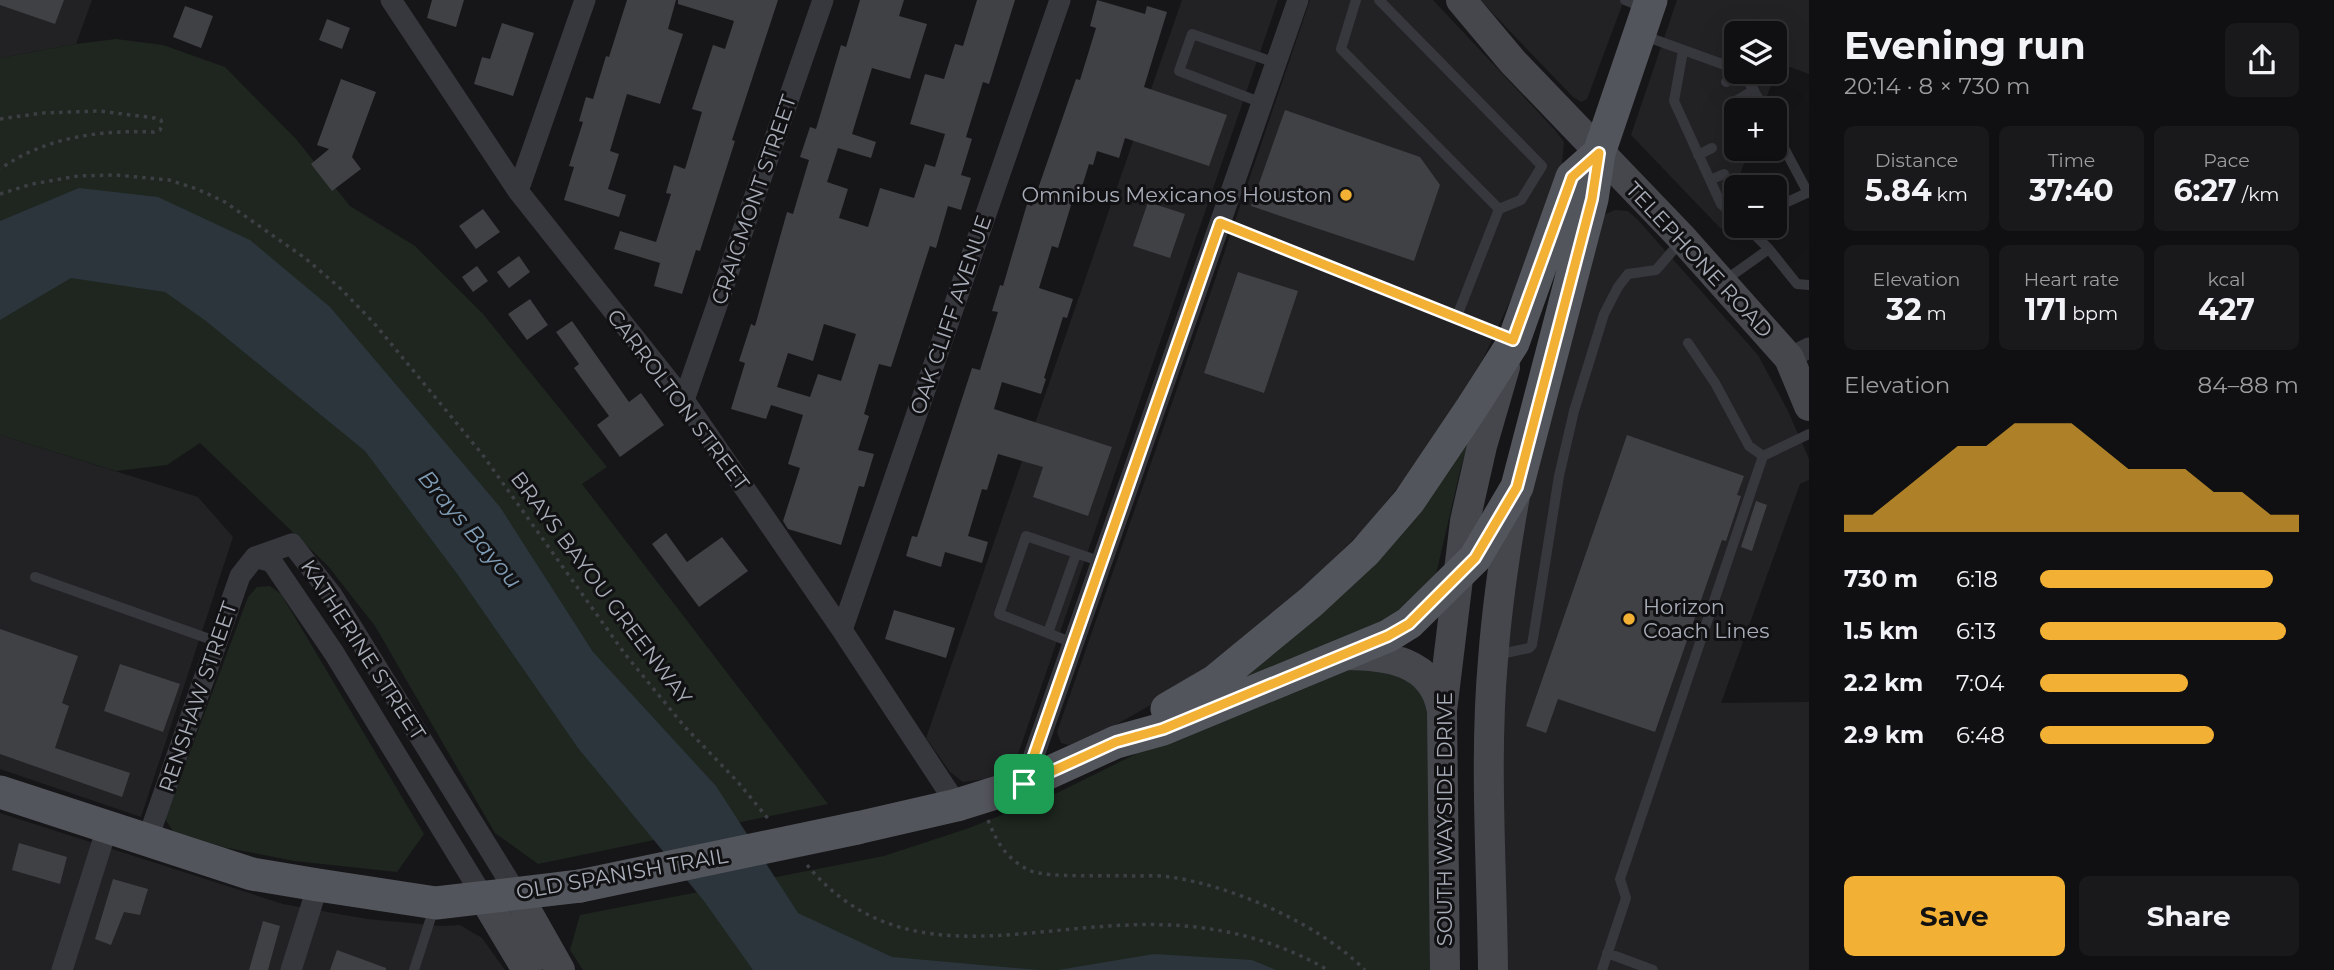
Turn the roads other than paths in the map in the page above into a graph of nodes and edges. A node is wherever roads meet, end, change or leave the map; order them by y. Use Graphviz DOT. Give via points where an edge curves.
graph roads {
  1 [pos="391,0"];
  2 [pos="585,0"];
  3 [pos="823,0"];
  4 [pos="1059,0"];
  5 [pos="1298,0"];
  6 [pos="1356,0"];
  7 [pos="1378,0"];
  8 [pos="1470,6"];
  9 [pos="1641,11"];
  10 [pos="1683,51"];
  11 [pos="1276,63"];
  12 [pos="1724,65"];
  13 [pos="1751,84"];
  14 [pos="1754,90"];
  15 [pos="1741,98"];
  16 [pos="1758,98"];
  17 [pos="1688,101"];
  18 [pos="1262,103"];
  19 [pos="1676,107"];
  20 [pos="1698,120"];
  21 [pos="1685,126"];
  22 [pos="1712,148"];
  23 [pos="1599,153"];
  24 [pos="1698,155"];
  25 [pos="1786,161"];
  26 [pos="1724,174"];
  27 [pos="1710,180"];
  28 [pos="518,191"];
  29 [pos="1808,192"];
  30 [pos="1787,202"];
  31 [pos="1724,207"];
  32 [pos="1499,209"];
  33 [pos="1220,223"];
  34 [pos="1758,238"];
  35 [pos="1683,239"];
  36 [pos="1769,249"];
  37 [pos="1722,282"];
  38 [pos="1809,285"];
  39 [pos="1457,316"];
  40 [pos="1513,341"];
  41 [pos="1688,343"];
  42 [pos="1799,353"];
  43 [pos="684,400"];
  44 [pos="1809,406"];
  45 [pos="1809,434"];
  46 [pos="1763,456"];
  47 [pos="1517,487"];
  48 [pos="1076,554"];
  49 [pos="255,557"];
  50 [pos="1102,562"];
  51 [pos="1458,574"];
  52 [pos="35,577"];
  53 [pos="842,630"];
  54 [pos="1048,634"];
  55 [pos="218,642"];
  56 [pos="1073,643"];
  57 [pos="1343,655"];
  58 [pos="1493,656"];
  59 [pos="1442,711"];
  60 [pos="1116,742"];
  61 [pos="1024,784"];
  62 [pos="0,792"];
  63 [pos="968,802"];
  64 [pos="107,828"];
  65 [pos="148,841"];
  66 [pos="318,886"];
  67 [pos="501,896"];
  68 [pos="436,903"];
  69 [pos="1608,953"];
  70 [pos="62,970"];
  71 [pos="291,970"];
  72 [pos="414,970"];
  73 [pos="527,970"];
  74 [pos="560,970"];
  75 [pos="1445,970"];
  76 [pos="1493,970"];
  77 [pos="1602,970"];
  78 [pos="1653,970"];
  1 -- 28 [label="street, CARROLTON STREET"];
  2 -- 28 [label="street"];
  3 -- 43 [label="street, CRAIGMONT STREET"];
  4 -- 53 [label="street, OAK CLIFF AVENUE"];
  5 -- 11 [label="street"];
  6 -- 32 [label="lane" via="1341,49"];
  7 -- 32 [label="lane" via="1542,166 1521,200"];
  8 -- 23 [label="main road, TELEPHONE ROAD" via="1513,62"];
  9 -- 10 [label="lane"];
  9 -- 23 [label="main road, SOUTH WAYSIDE DRIVE"];
  10 -- 12 [label="lane"];
  10 -- 19 [label="lane"];
  11 -- 18 [label="street"];
  11 -- 18 [label="lane" via="1192,34 1179,71"];
  13 -- 14 [label="lane"];
  14 -- 15 [label="lane"];
  14 -- 16 [label="lane"];
  17 -- 19 [label="lane"];
  18 -- 33 [label="street"];
  19 -- 21 [label="lane"];
  20 -- 21 [label="lane"];
  21 -- 24 [label="lane"];
  22 -- 24 [label="lane"];
  23 -- 35 [label="main road, TELEPHONE ROAD"];
  23 -- 40 [label="main road, SOUTH WAYSIDE DRIVE" via="1572,177"];
  23 -- 47 [label="main road, SOUTH WAYSIDE DRIVE" via="1592,199"];
  24 -- 27 [label="lane"];
  25 -- 29 [label="lane"];
  26 -- 27 [label="lane"];
  27 -- 31 [label="lane"];
  28 -- 43 [label="street, CARROLTON STREET"];
  29 -- 30 [label="lane"];
  32 -- 39 [label="lane"];
  33 -- 39 [label="lane"];
  33 -- 50 [label="street"];
  34 -- 36 [label="lane"];
  35 -- 37 [label="main road, TELEPHONE ROAD"];
  35 -- 58 [label="lane" via="1656,270 1629,274 1604,314 1559,476 1532,645"];
  36 -- 37 [label="lane"];
  36 -- 38 [label="lane" via="1797,284"];
  37 -- 42 [label="main road, TELEPHONE ROAD"];
  39 -- 40 [label="lane"];
  40 -- 51 [label="main road, SOUTH WAYSIDE DRIVE" via="1482,446"];
  40 -- 60 [label="main road, OLD SPANISH TRAIL" via="1409,501 1365,552 1215,681"];
  41 -- 46 [label="lane" via="1749,446"];
  42 -- 44 [label="main road, TELEPHONE ROAD"];
  43 -- 53 [label="street, CARROLTON STREET"];
  45 -- 46 [label="lane"];
  46 -- 69 [label="lane" via="1620,879 1626,898"];
  47 -- 51 [label="main road, OLD SPANISH TRAIL" via="1475,558"];
  47 -- 58 [label="main road, SOUTH WAYSIDE DRIVE" via="1500,580"];
  48 -- 50 [label="lane"];
  48 -- 54 [label="lane"];
  48 -- 54 [label="lane" via="1026,536 1003,601 999,614"];
  49 -- 55 [label="street, RENSHAW STREET" via="240,576"];
  49 -- 67 [label="street, KATHERINE STREET" via="272,562"];
  49 -- 67 [label="street, KATHERINE STREET" via="292,544 332,595"];
  50 -- 56 [label="street"];
  51 -- 57 [label="main road, OLD SPANISH TRAIL" via="1409,624"];
  51 -- 59 [label="main road, SOUTH WAYSIDE DRIVE"];
  52 -- 55 [label="lane"];
  53 -- 63 [label="street, CARROLTON STREET"];
  54 -- 56 [label="lane"];
  55 -- 65 [label="street, RENSHAW STREET"];
  56 -- 61 [label="street"];
  57 -- 59 [label="main road" via="1401,661 1425,675 1440,698"];
  57 -- 60 [label="main road, OLD SPANISH TRAIL" via="1163,729"];
  58 -- 76 [label="main road, SOUTH WAYSIDE DRIVE" via="1489,734"];
  59 -- 75 [label="main road, SOUTH WAYSIDE DRIVE"];
  60 -- 61 [label="main road, OLD SPANISH TRAIL"];
  61 -- 63 [label="main road, OLD SPANISH TRAIL"];
  62 -- 64 [label="main road, OLD SPANISH TRAIL"];
  63 -- 67 [label="main road, OLD SPANISH TRAIL, bridge" via="580,886"];
  64 -- 65 [label="main road, OLD SPANISH TRAIL"];
  64 -- 70 [label="street"];
  65 -- 66 [label="main road, OLD SPANISH TRAIL" via="252,874"];
  66 -- 68 [label="main road, OLD SPANISH TRAIL"];
  66 -- 71 [label="street"];
  67 -- 68 [label="main road, OLD SPANISH TRAIL"];
  67 -- 73 [label="main road"];
  67 -- 74 [label="main road"];
  68 -- 72 [label="lane"];
  69 -- 77 [label="lane"];
  69 -- 78 [label="lane"];
}
